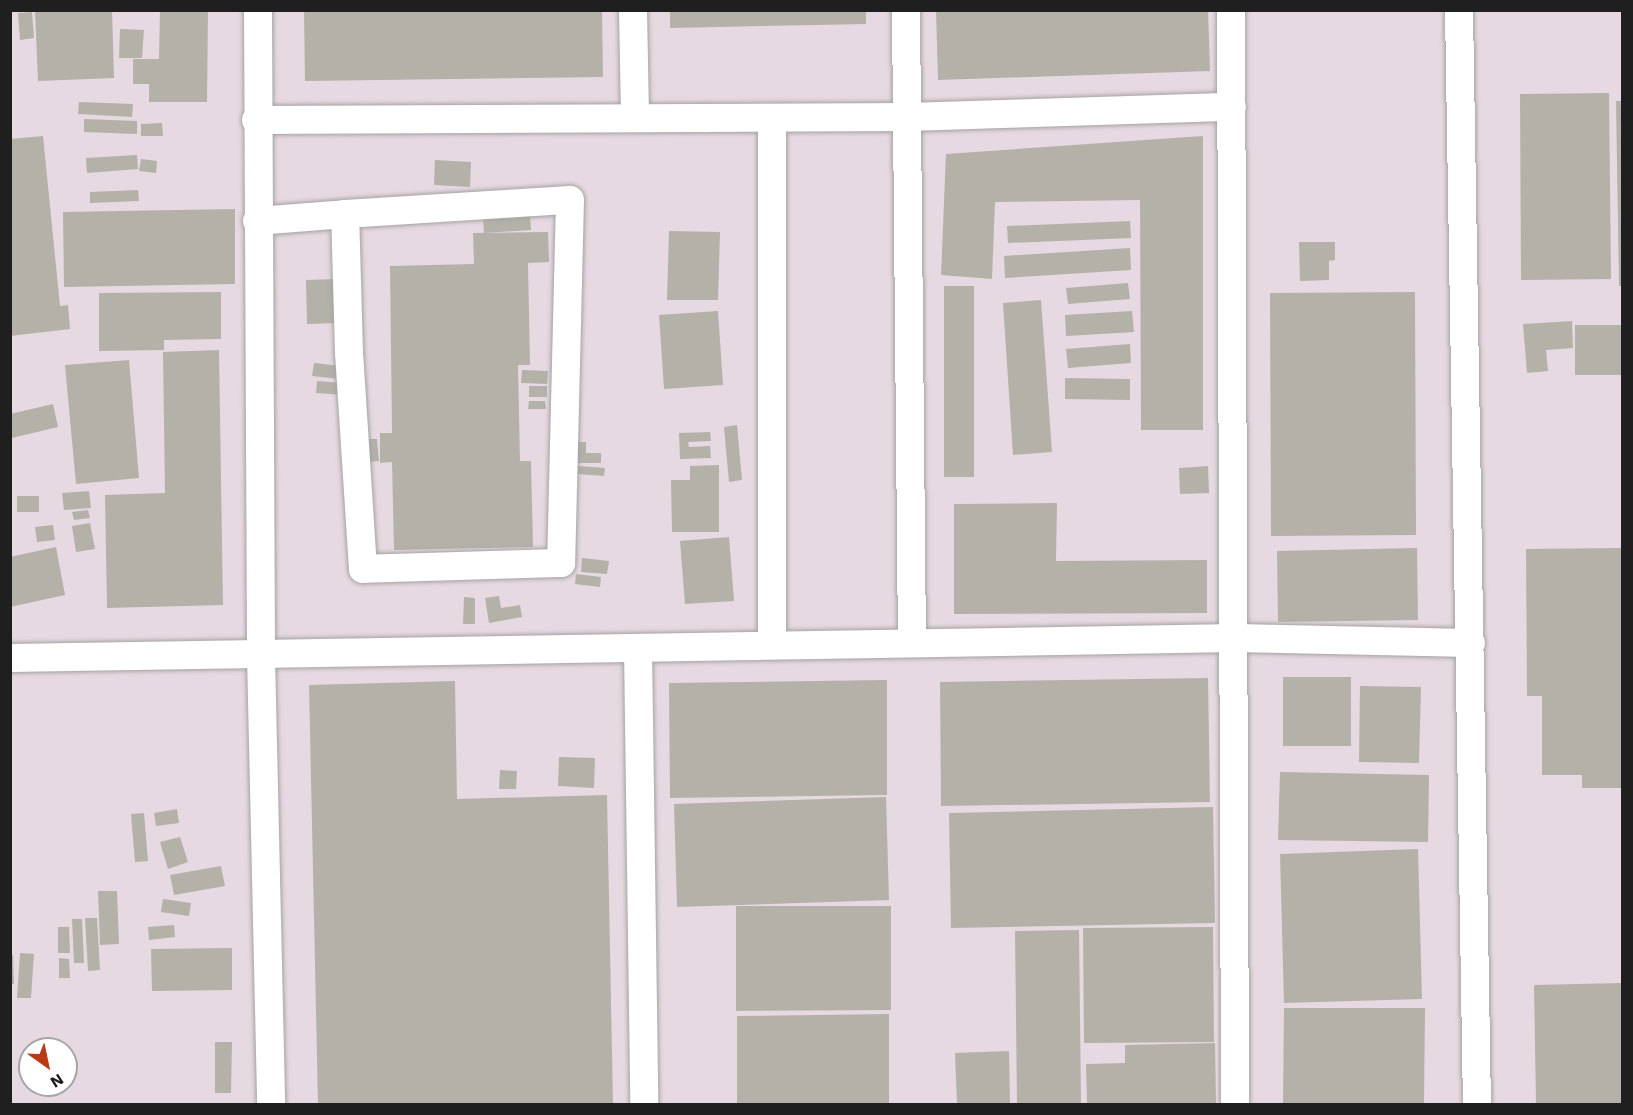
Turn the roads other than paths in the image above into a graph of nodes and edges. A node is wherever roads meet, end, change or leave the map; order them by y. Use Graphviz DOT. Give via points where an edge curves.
graph roads {
  1 [pos="258,10"];
  2 [pos="633,10"];
  3 [pos="906,10"];
  4 [pos="1231,10"];
  5 [pos="1459,10"];
  6 [pos="1232,107"];
  7 [pos="908,117"];
  8 [pos="635,118"];
  9 [pos="772,118"];
  10 [pos="256,120"];
  11 [pos="345,214"];
  12 [pos="257,221"];
  13 [pos="1236,638"];
  14 [pos="912,643"];
  15 [pos="1470,643"];
  16 [pos="772,644"];
  17 [pos="638,650"];
  18 [pos="261,656"];
  19 [pos="10,658"];
  20 [pos="271,1104"];
  21 [pos="644,1104"];
  22 [pos="1235,1104"];
  23 [pos="1477,1104"];
  1 -- 10 [label="street"];
  2 -- 8 [label="street"];
  3 -- 7 [label="street"];
  4 -- 6 [label="street"];
  5 -- 15 [label="street"];
  6 -- 7 [label="street"];
  6 -- 13 [label="street"];
  7 -- 9 [label="street"];
  7 -- 14 [label="street"];
  8 -- 9 [label="street"];
  8 -- 10 [label="street"];
  9 -- 16 [label="street"];
  10 -- 12 [label="street"];
  11 -- 11 [label="street" via="570,200 561,563 363,568 349,353"];
  11 -- 12 [label="street"];
  12 -- 18 [label="street"];
  13 -- 14 [label="street"];
  13 -- 15 [label="street"];
  13 -- 22 [label="street"];
  14 -- 16 [label="street"];
  15 -- 23 [label="street"];
  16 -- 17 [label="street"];
  17 -- 18 [label="street"];
  17 -- 21 [label="street"];
  18 -- 19 [label="street"];
  18 -- 20 [label="street"];
}
